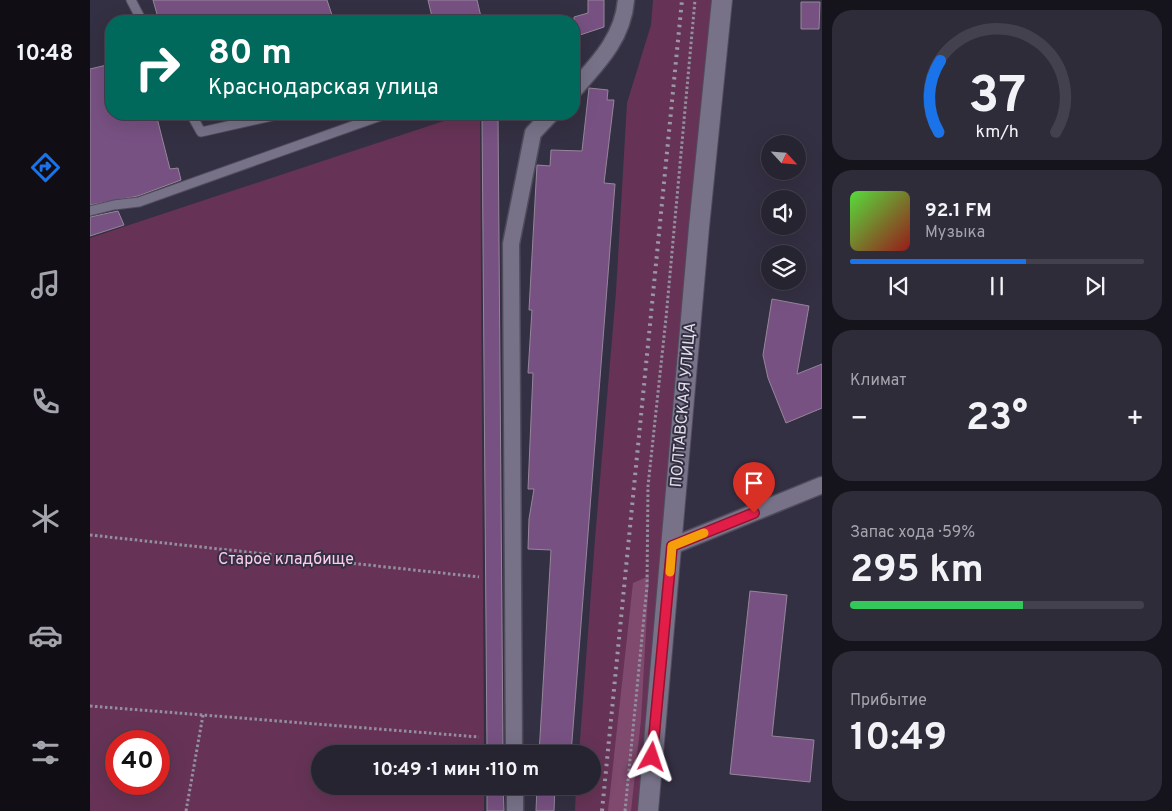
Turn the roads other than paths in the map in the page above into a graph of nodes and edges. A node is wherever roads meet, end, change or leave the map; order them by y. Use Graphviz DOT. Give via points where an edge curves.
graph roads {
  1 [pos="131,0"];
  2 [pos="626,0"];
  3 [pos="722,0"];
  4 [pos="139,15"];
  5 [pos="580,83"];
  6 [pos="194,120"];
  7 [pos="254,120"];
  8 [pos="369,120"];
  9 [pos="545,120"];
  10 [pos="90,211"];
  11 [pos="822,485"];
  12 [pos="672,546"];
  13 [pos="514,745"];
  14 [pos="514,795"];
  15 [pos="515,811"];
  16 [pos="648,811"];
  1 -- 4 [label="lane"];
  2 -- 5 [label="street" via="625,16 605,56"];
  3 -- 12 [label="street, ПОЛТАВСКАЯ УЛИЦА"];
  6 -- 7 [label="lane" via="201,132"];
  8 -- 10 [label="lane" via="139,202"];
  9 -- 13 [label="street" via="533,133 511,244"];
  11 -- 12 [label="street"];
  12 -- 16 [label="street, ПОЛТАВСКАЯ УЛИЦА"];
  14 -- 15 [label="street"];
}
